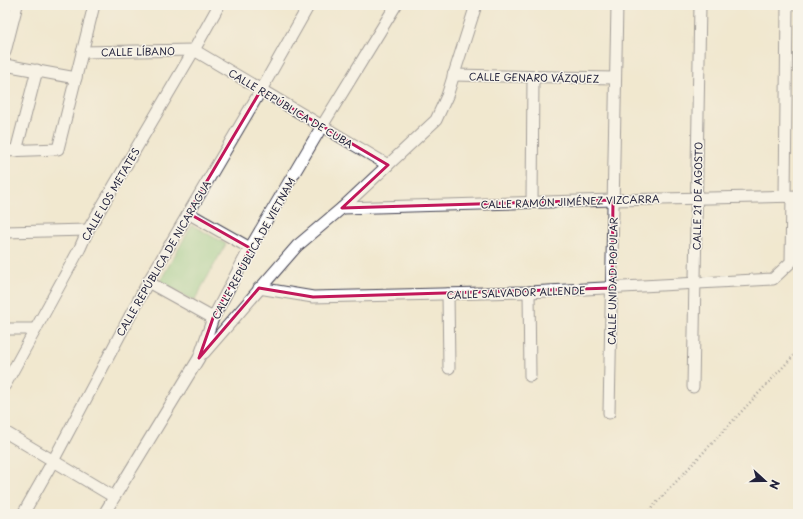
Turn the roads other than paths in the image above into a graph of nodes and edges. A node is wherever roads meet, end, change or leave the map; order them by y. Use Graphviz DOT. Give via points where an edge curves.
graph roads {
  1 [pos="17,5"];
  2 [pos="94,5"];
  3 [pos="220,5"];
  4 [pos="309,5"];
  5 [pos="396,5"];
  6 [pos="476,5"];
  7 [pos="617,5"];
  8 [pos="700,5"];
  9 [pos="787,10"];
  10 [pos="798,19"];
  11 [pos="194,50"];
  12 [pos="5,52"];
  13 [pos="82,52"];
  14 [pos="5,65"];
  15 [pos="37,70"];
  16 [pos="453,75"];
  17 [pos="533,77"];
  18 [pos="76,78"];
  19 [pos="615,78"];
  20 [pos="261,90"];
  21 [pos="322,126"];
  22 [pos="10,151"];
  23 [pos="388,166"];
  24 [pos="792,196"];
  25 [pos="697,198"];
  26 [pos="613,200"];
  27 [pos="532,202"];
  28 [pos="342,208"];
  29 [pos="188,213"];
  30 [pos="88,230"];
  31 [pos="5,232"];
  32 [pos="250,248"];
  33 [pos="794,262"];
  34 [pos="148,282"];
  35 [pos="696,284"];
  36 [pos="259,288"];
  37 [pos="612,288"];
  38 [pos="529,292"];
  39 [pos="448,294"];
  40 [pos="213,318"];
  41 [pos="36,329"];
  42 [pos="5,330"];
  43 [pos="199,358"];
  44 [pos="449,368"];
  45 [pos="530,376"];
  46 [pos="5,385"];
  47 [pos="693,387"];
  48 [pos="610,413"];
  49 [pos="5,432"];
  50 [pos="53,461"];
  51 [pos="114,497"];
  52 [pos="23,514"];
  53 [pos="104,514"];
  1 -- 12 [label="street"];
  2 -- 13 [label="street"];
  3 -- 11 [label="street, CALLE LOS METATES"];
  4 -- 20 [label="street, CALLE REPÚBLICA DE NICARAGUA"];
  5 -- 21 [label="street, CALLE REPÚBLICA DE VIETNAM"];
  6 -- 16 [label="street, CALLE GENARO VÁZQUEZ"];
  7 -- 19 [label="street, CALLE UNIDAD POPULAR"];
  8 -- 25 [label="street, CALLE 21 DE AGOSTO"];
  9 -- 10 [label="street"];
  9 -- 24 [label="street"];
  11 -- 13 [label="street, CALLE LÍBANO"];
  11 -- 20 [label="street, CALLE REPÚBLICA DE CUBA"];
  11 -- 30 [label="street, CALLE LOS METATES"];
  13 -- 18 [label="street"];
  14 -- 15 [label="street"];
  15 -- 18 [label="street"];
  15 -- 22 [label="street"];
  16 -- 17 [label="street, CALLE GENARO VÁZQUEZ"];
  16 -- 23 [label="street, CALLE GENARO VÁZQUEZ" via="436,120"];
  17 -- 19 [label="street, CALLE GENARO VÁZQUEZ"];
  17 -- 27 [label="street"];
  18 -- 22 [label="street" via="58,149"];
  19 -- 26 [label="street, CALLE UNIDAD POPULAR"];
  20 -- 21 [label="street, CALLE REPÚBLICA DE CUBA"];
  20 -- 29 [label="street, CALLE REPÚBLICA DE NICARAGUA"];
  21 -- 23 [label="street, CALLE REPÚBLICA DE CUBA"];
  21 -- 32 [label="street, CALLE REPÚBLICA DE VIETNAM"];
  23 -- 28 [label="street"];
  24 -- 25 [label="street, CALLE RAMÓN JIMÉNEZ VIZCARRA"];
  24 -- 33 [label="street"];
  25 -- 26 [label="street, CALLE RAMÓN JIMÉNEZ VIZCARRA"];
  25 -- 35 [label="street, CALLE 21 DE AGOSTO"];
  26 -- 27 [label="street, CALLE RAMÓN JIMÉNEZ VIZCARRA"];
  26 -- 37 [label="street, CALLE UNIDAD POPULAR"];
  27 -- 28 [label="street, CALLE RAMÓN JIMÉNEZ VIZCARRA"];
  28 -- 36 [label="street" via="297,246"];
  29 -- 32 [label="street"];
  29 -- 34 [label="street, CALLE REPÚBLICA DE NICARAGUA"];
  30 -- 31 [label="street"];
  30 -- 41 [label="street, CALLE LOS METATES"];
  32 -- 40 [label="street, CALLE REPÚBLICA DE VIETNAM"];
  33 -- 35 [label="street, CALLE SALVADOR ALLENDE" via="773,279"];
  34 -- 40 [label="street"];
  34 -- 50 [label="street, CALLE REPÚBLICA DE NICARAGUA"];
  35 -- 37 [label="street, CALLE SALVADOR ALLENDE"];
  35 -- 47 [label="street, CALLE 21 DE AGOSTO"];
  36 -- 39 [label="street, CALLE SALVADOR ALLENDE" via="313,297"];
  36 -- 43 [label="street"];
  37 -- 38 [label="street, CALLE SALVADOR ALLENDE"];
  37 -- 48 [label="street, CALLE UNIDAD POPULAR"];
  38 -- 39 [label="street, CALLE SALVADOR ALLENDE"];
  38 -- 45 [label="street"];
  39 -- 44 [label="street"];
  40 -- 43 [label="street, CALLE REPÚBLICA DE VIETNAM"];
  41 -- 42 [label="street"];
  41 -- 46 [label="street, CALLE LOS METATES"];
  43 -- 51 [label="street, CALLE REPÚBLICA DE VIETNAM"];
  49 -- 50 [label="street"];
  50 -- 51 [label="street"];
  50 -- 52 [label="street, CALLE REPÚBLICA DE NICARAGUA"];
  51 -- 53 [label="street, CALLE REPÚBLICA DE VIETNAM"];
}
